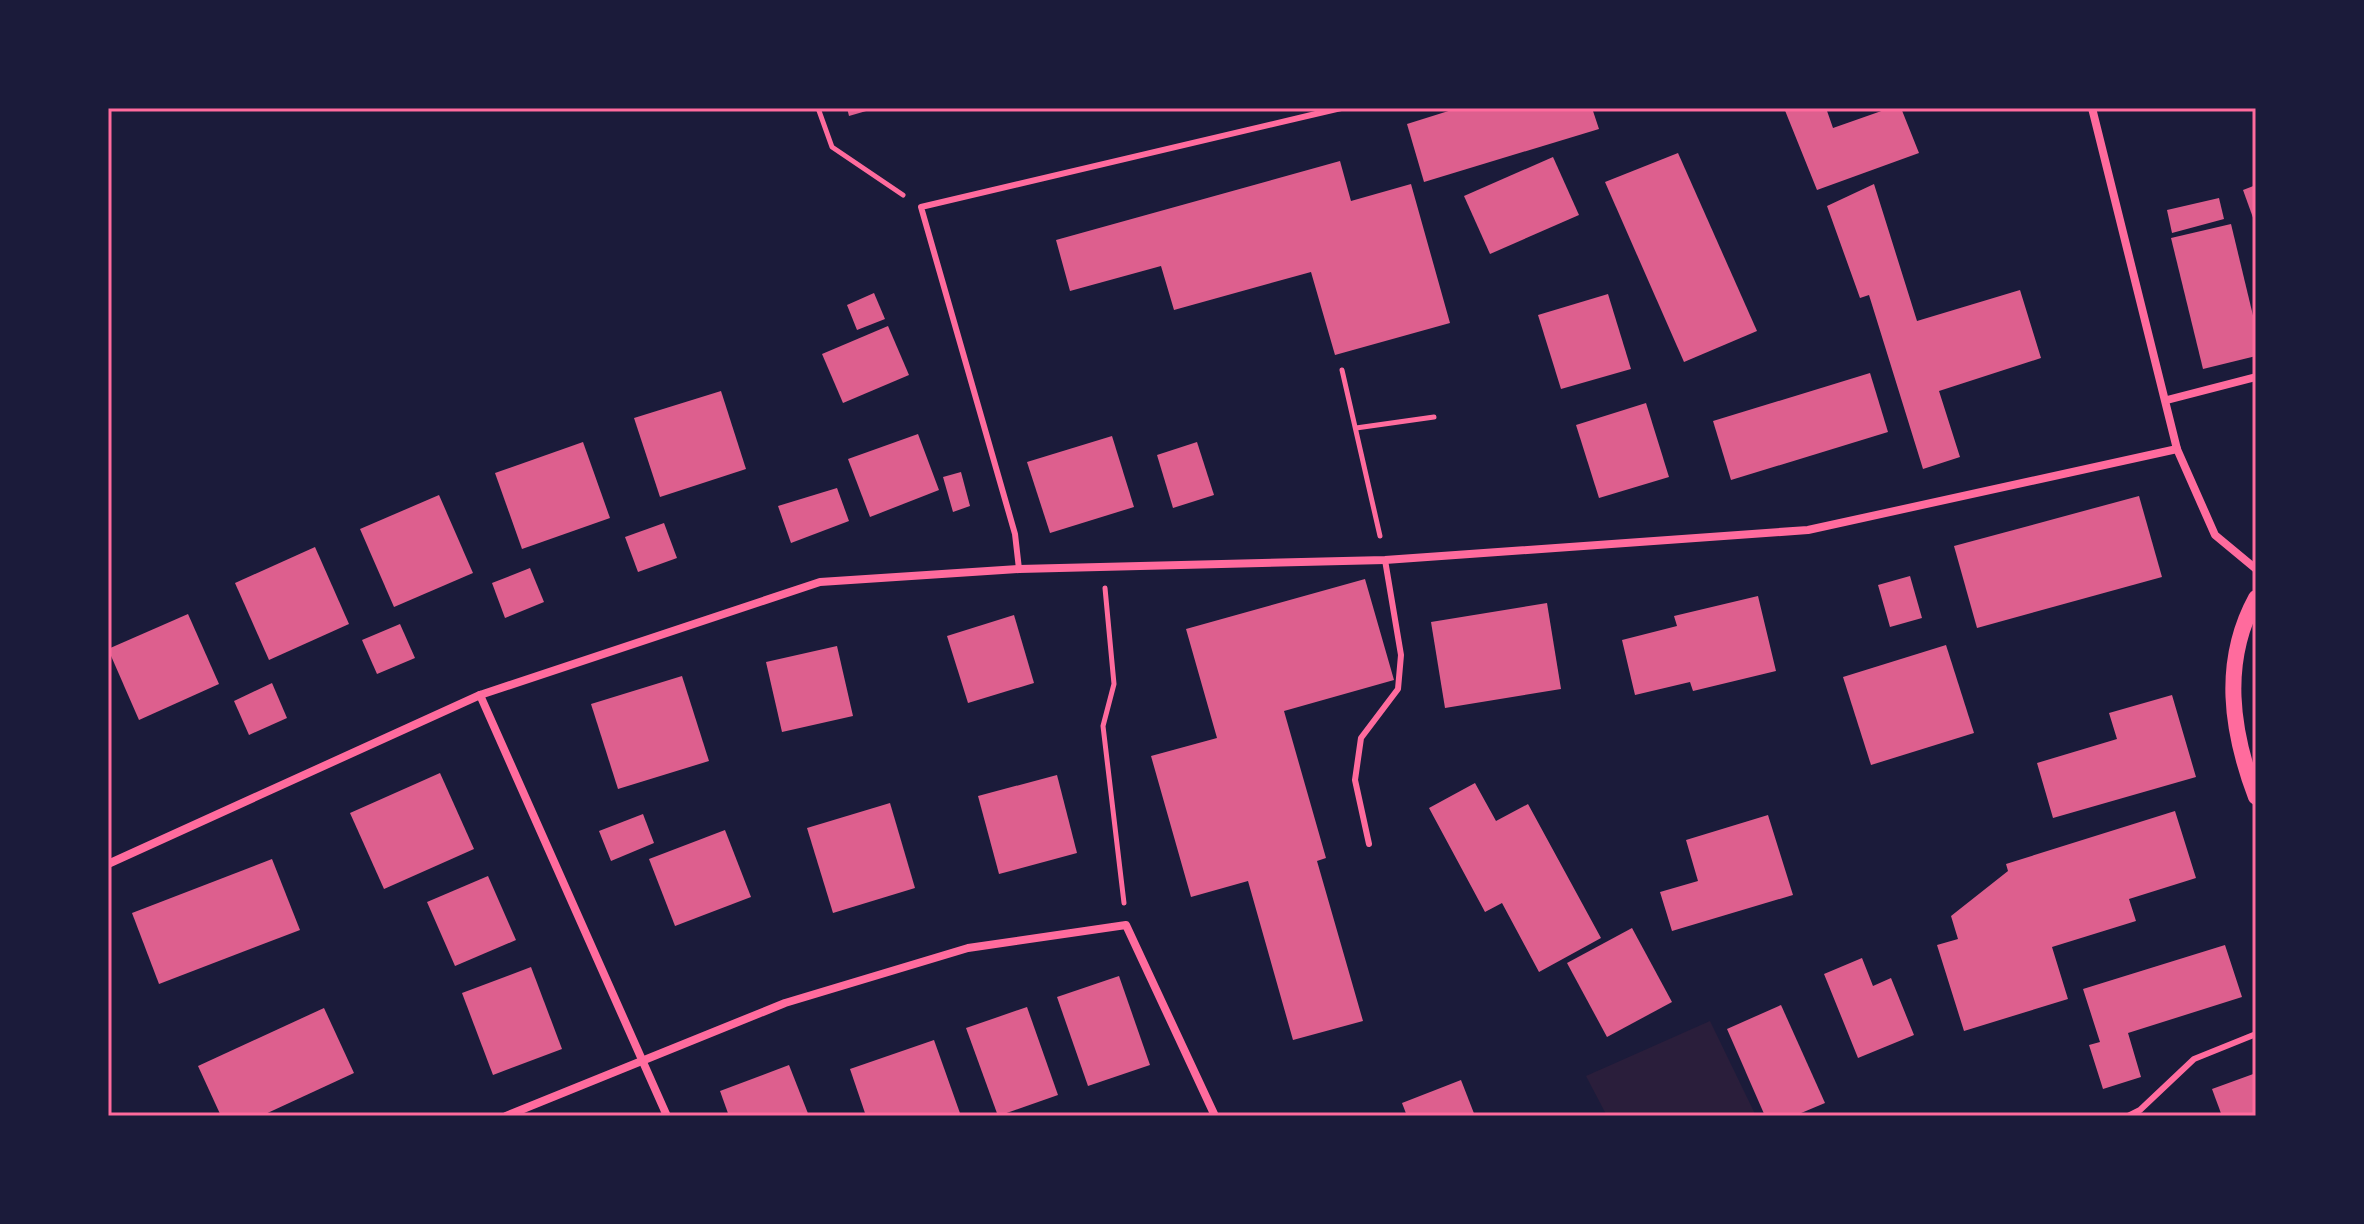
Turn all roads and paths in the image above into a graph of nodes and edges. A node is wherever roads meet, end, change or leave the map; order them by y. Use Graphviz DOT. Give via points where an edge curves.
graph roads {
  1 [pos="818,108"];
  2 [pos="1341,108"];
  3 [pos="2092,108"];
  4 [pos="921,207"];
  5 [pos="1342,370"];
  6 [pos="2256,377"];
  7 [pos="2167,400"];
  8 [pos="1434,417"];
  9 [pos="1355,428"];
  10 [pos="2177,449"];
  11 [pos="1385,560"];
  12 [pos="1103,567"];
  13 [pos="1019,569"];
  14 [pos="2256,569"];
  15 [pos="2256,598"];
  16 [pos="480,695"];
  17 [pos="2256,797"];
  18 [pos="1369,844"];
  19 [pos="108,864"];
  20 [pos="1126,925"];
  21 [pos="2256,1034"];
  22 [pos="642,1060"];
  23 [pos="506,1116"];
  24 [pos="667,1116"];
  25 [pos="1215,1116"];
  26 [pos="2128,1116"];
  1 -- 4 [label="path" via="832,147"];
  2 -- 4 [label="lane"];
  3 -- 7 [label="street"];
  4 -- 13 [label="lane" via="1015,534"];
  5 -- 9 [label="path"];
  6 -- 7 [label="street"];
  7 -- 10 [label="street"];
  8 -- 9 [label="path"];
  9 -- 11 [label="path"];
  10 -- 11 [label="street" via="1808,530"];
  10 -- 14 [label="street" via="2215,535"];
  11 -- 12 [label="street"];
  11 -- 18 [label="lane" via="1401,655 1398,689 1361,738 1355,780"];
  12 -- 13 [label="street"];
  12 -- 20 [label="path" via="1114,684 1103,726"];
  13 -- 16 [label="street" via="820,582"];
  15 -- 17 [label="main road" via="2234,652 2233,690 2235,722"];
  16 -- 19 [label="street"];
  16 -- 22 [label="street"];
  20 -- 22 [label="street" via="968,948 785,1003"];
  20 -- 25 [label="street"];
  21 -- 26 [label="lane" via="2194,1059"];
  22 -- 23 [label="street"];
  22 -- 24 [label="street"];
}
